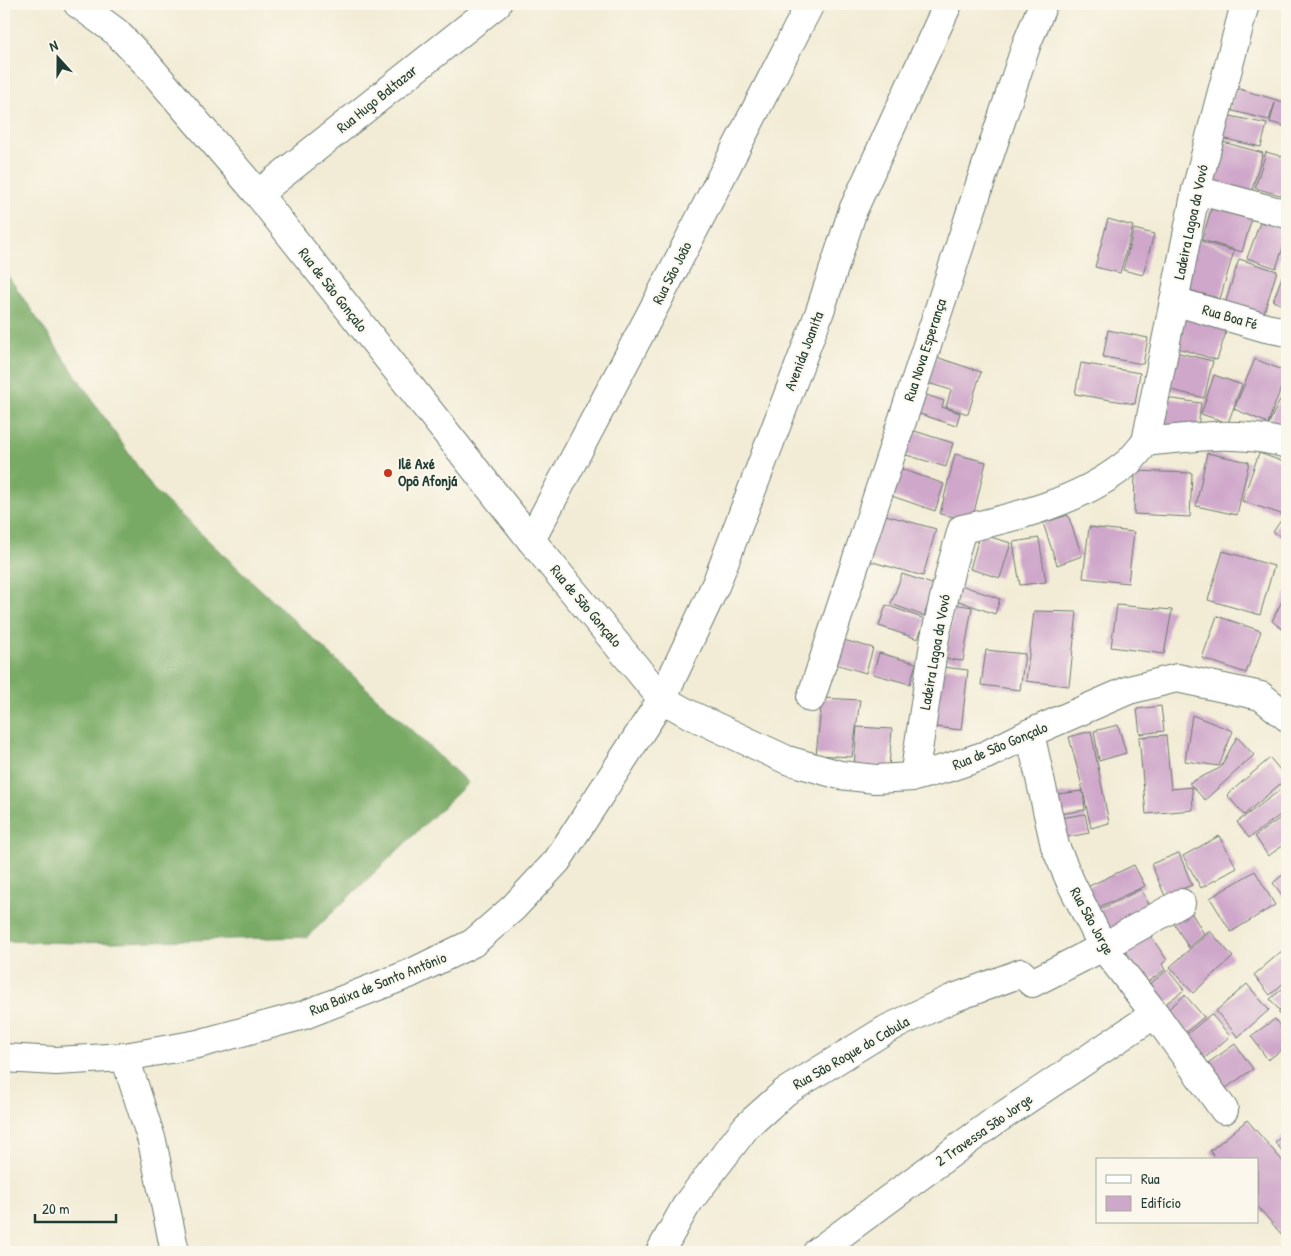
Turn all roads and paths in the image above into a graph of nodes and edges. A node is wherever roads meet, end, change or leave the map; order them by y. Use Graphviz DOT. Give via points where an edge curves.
graph roads {
  1 [pos="78,4"];
  2 [pos="496,4"];
  3 [pos="810,4"];
  4 [pos="948,4"];
  5 [pos="1043,4"];
  6 [pos="1245,4"];
  7 [pos="1196,190"];
  8 [pos="258,194"];
  9 [pos="1287,214"];
  10 [pos="1174,301"];
  11 [pos="1287,332"];
  12 [pos="1146,442"];
  13 [pos="1287,444"];
  14 [pos="531,540"];
  15 [pos="811,698"];
  16 [pos="662,699"];
  17 [pos="1287,717"];
  18 [pos="1030,733"];
  19 [pos="914,777"];
  20 [pos="1181,903"];
  21 [pos="1104,946"];
  22 [pos="1155,1014"];
  23 [pos="125,1057"];
  24 [pos="4,1058"];
  25 [pos="1224,1110"];
  26 [pos="175,1252"];
  27 [pos="660,1252"];
  28 [pos="817,1252"];
  1 -- 8 [label="street, Rua de São Gonçalo" via="114,31 147,64"];
  2 -- 8 [label="street, Rua Hugo Baltazar"];
  3 -- 14 [label="street, Rua São João"];
  4 -- 16 [label="street, Avenida Joanita" via="853,210 820,311 716,584"];
  5 -- 15 [label="street, Rua Nova Esperança" via="980,184"];
  6 -- 7 [label="street, Ladeira Lagoa da Vovó"];
  7 -- 9 [label="street"];
  7 -- 10 [label="street, Ladeira Lagoa da Vovó"];
  8 -- 14 [label="street, Rua de São Gonçalo"];
  10 -- 11 [label="street, Rua Boa Fé"];
  10 -- 12 [label="street, Ladeira Lagoa da Vovó"];
  12 -- 13 [label="street" via="1217,434 1266,438"];
  12 -- 19 [label="street, Ladeira Lagoa da Vovó" via="1126,464 1093,486 1010,518 962,529 935,636"];
  14 -- 16 [label="street, Rua de São Gonçalo"];
  16 -- 19 [label="street, Rua de São Gonçalo" via="788,760 840,775 874,779"];
  16 -- 23 [label="street, Rua Baixa de Santo Antônio" via="557,861 513,908 473,943 409,974 304,1015 198,1044"];
  17 -- 18 [label="street, Rua de São Gonçalo" via="1261,696 1177,678 1130,690"];
  18 -- 19 [label="street, Rua de São Gonçalo" via="986,755"];
  18 -- 21 [label="street, Rua São Jorge" via="1055,846"];
  20 -- 21 [label="street, Rua São Roque do Cabula"];
  21 -- 22 [label="street, Rua São Jorge"];
  21 -- 27 [label="street, Rua São Roque do Cabula" via="1032,983 1021,973 951,999 887,1029 785,1092 746,1127 686,1204"];
  22 -- 25 [label="street, Rua São Jorge"];
  22 -- 28 [label="street, 2 Travessa São Jorge" via="992,1122"];
  23 -- 24 [label="street, Rua Baixa de Santo Antônio" via="56,1061"];
  23 -- 26 [label="street" via="152,1141"];
}
